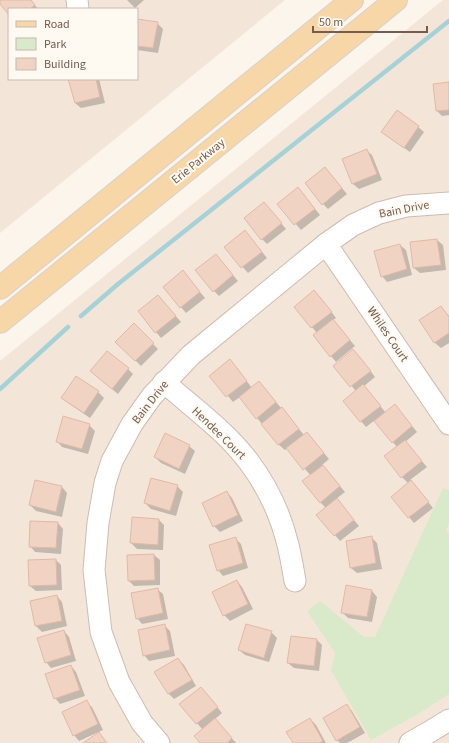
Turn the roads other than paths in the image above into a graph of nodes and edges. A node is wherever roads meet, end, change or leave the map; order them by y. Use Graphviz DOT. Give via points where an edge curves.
graph roads {
  1 [pos="352,0"];
  2 [pos="396,0"];
  3 [pos="449,203"];
  4 [pos="326,244"];
  5 [pos="0,288"];
  6 [pos="0,322"];
  7 [pos="164,382"];
  8 [pos="449,424"];
  9 [pos="295,581"];
  10 [pos="449,720"];
  11 [pos="423,740"];
  12 [pos="159,743"];
  1 -- 5 [label="main road"];
  2 -- 6 [label="main road, Erie Parkway"];
  3 -- 4 [label="street, Bain Drive" via="406,206 379,213 353,225"];
  4 -- 7 [label="street, Bain Drive" via="191,355"];
  4 -- 8 [label="street, Whiles Court"];
  7 -- 9 [label="street, Hendee Court" via="228,438 263,483 288,545"];
  7 -- 12 [label="street, Bain Drive" via="132,424 112,461 105,482 98,523 94,570 101,632 119,682 142,722"];
  10 -- 11 [label="street"];
}
